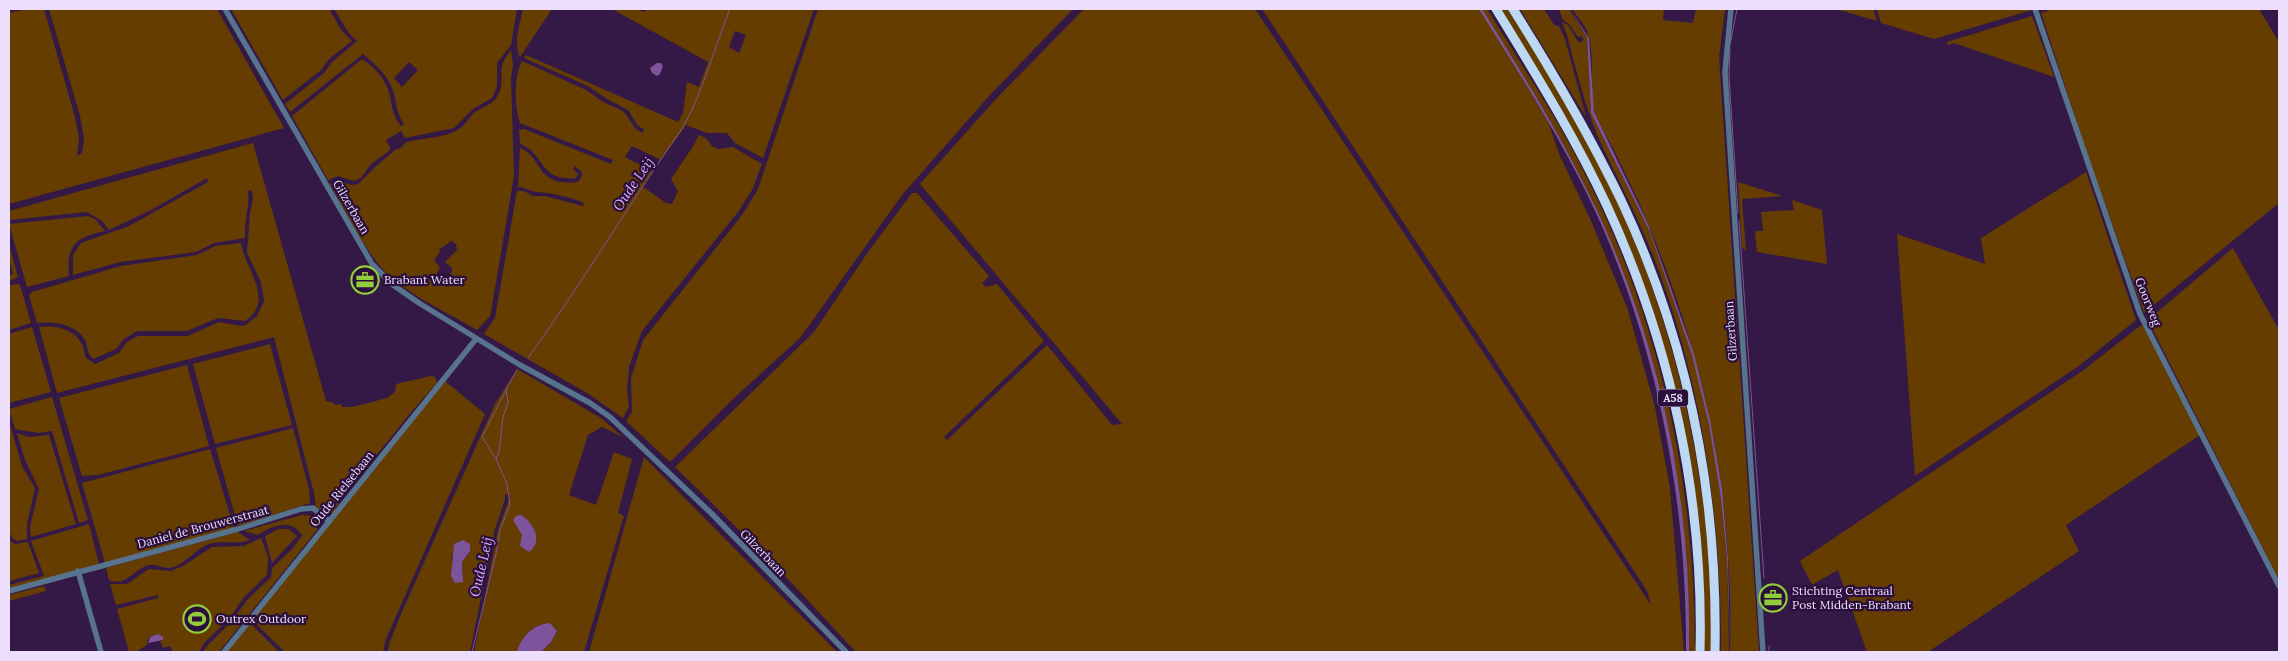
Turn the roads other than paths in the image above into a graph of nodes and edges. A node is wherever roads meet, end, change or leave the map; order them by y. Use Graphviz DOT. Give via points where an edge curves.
graph roads {
  1 [pos="225,9"];
  2 [pos="1496,9"];
  3 [pos="1513,9"];
  4 [pos="1731,9"];
  5 [pos="2035,9"];
  6 [pos="476,339"];
  7 [pos="329,521"];
  8 [pos="78,571"];
  9 [pos="2279,586"];
  10 [pos="9,591"];
  11 [pos="101,652"];
  12 [pos="224,652"];
  13 [pos="846,652"];
  14 [pos="1700,652"];
  15 [pos="1715,652"];
  16 [pos="1763,652"];
  1 -- 6 [label="street, Gilzerbaan" via="372,264 393,285"];
  2 -- 14 [label="highway, A58" via="1587,165 1648,306 1672,391 1689,478 1698,549"];
  3 -- 15 [label="highway, A58" via="1568,99 1613,184 1636,234 1669,324 1688,388 1705,476 1713,548"];
  4 -- 16 [label="street, Gilzerbaan" via="1724,72"];
  5 -- 9 [label="street, Goorweg" via="2140,314"];
  6 -- 7 [label="street, Oude Rielsebaan"];
  6 -- 13 [label="street, Gilzerbaan" via="515,364 590,402 621,423 645,453 666,467"];
  7 -- 8 [label="street, Daniel de Brouwerstraat" via="313,508 306,507 238,529"];
  7 -- 12 [label="street, Oude Rielsebaan"];
  8 -- 10 [label="street, Daniel de Brouwerstraat"];
  8 -- 11 [label="street"];
}
